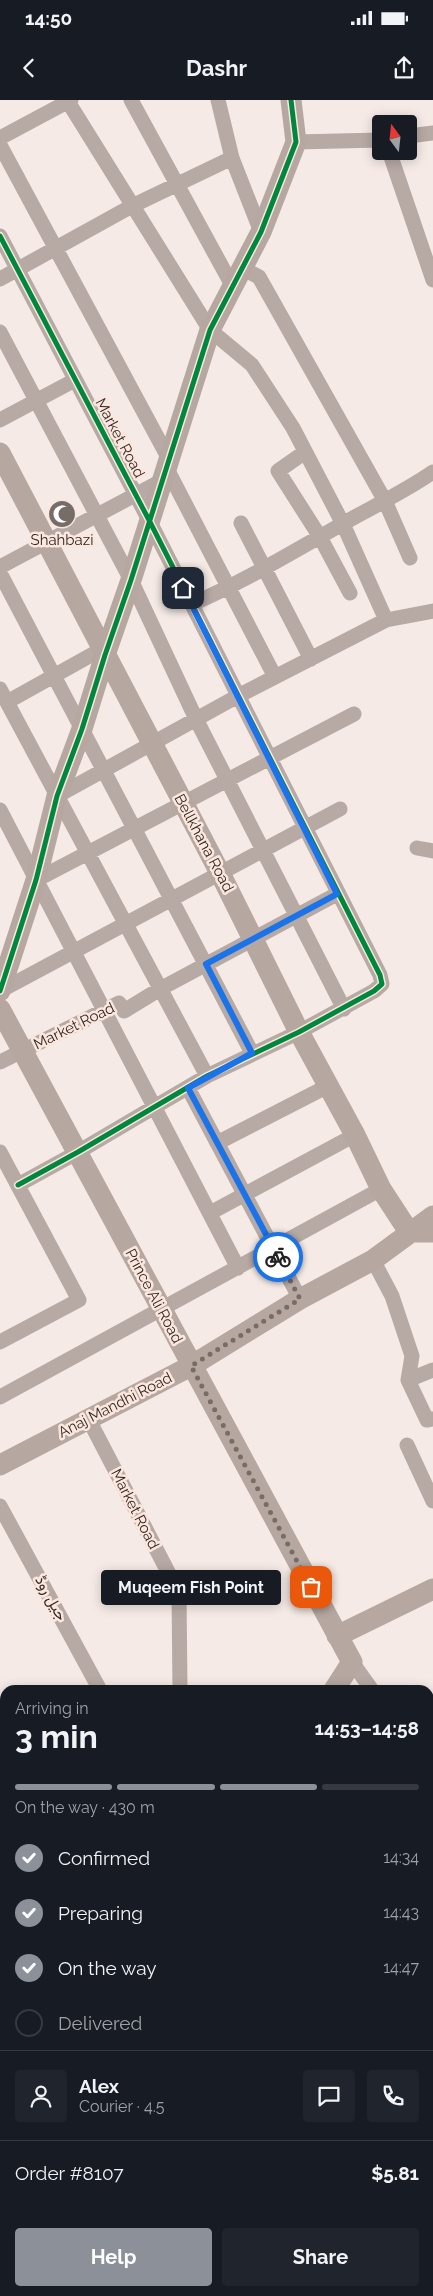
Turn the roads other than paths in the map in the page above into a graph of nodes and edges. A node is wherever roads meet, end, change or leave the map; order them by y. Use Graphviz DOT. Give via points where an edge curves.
graph roads {
  1 [pos="132,100"];
  2 [pos="218,100"];
  3 [pos="292,100"];
  4 [pos="69,101"];
  5 [pos="432,135"];
  6 [pos="418,136"];
  7 [pos="0,138"];
  8 [pos="372,140"];
  9 [pos="296,142"];
  10 [pos="0,145"];
  11 [pos="232,158"];
  12 [pos="392,160"];
  13 [pos="177,185"];
  14 [pos="132,206"];
  15 [pos="261,232"];
  16 [pos="0,236"];
  17 [pos="55,249"];
  18 [pos="18,269"];
  19 [pos="238,278"];
  20 [pos="0,279"];
  21 [pos="433,280"];
  22 [pos="210,330"];
  23 [pos="0,332"];
  24 [pos="75,380"];
  25 [pos="38,400"];
  26 [pos="0,420"];
  27 [pos="305,452"];
  28 [pos="0,453"];
  29 [pos="166,469"];
  30 [pos="433,472"];
  31 [pos="135,494"];
  32 [pos="385,501"];
  33 [pos="97,515"];
  34 [pos="150,522"];
  35 [pos="241,523"];
  36 [pos="343,524"];
  37 [pos="320,537"];
  38 [pos="46,542"];
  39 [pos="410,558"];
  40 [pos="0,567"];
  41 [pos="264,570"];
  42 [pos="0,573"];
  43 [pos="131,580"];
  44 [pos="228,588"];
  45 [pos="350,593"];
  46 [pos="192,604"];
  47 [pos="433,610"];
  48 [pos="386,620"];
  49 [pos="103,652"];
  50 [pos="311,659"];
  51 [pos="54,676"];
  52 [pos="275,677"];
  53 [pos="3,695"];
  54 [pos="238,696"];
  55 [pos="354,714"];
  56 [pos="196,719"];
  57 [pos="82,729"];
  58 [pos="152,744"];
  59 [pos="269,758"];
  60 [pos="105,770"];
  61 [pos="228,780"];
  62 [pos="57,796"];
  63 [pos="182,804"];
  64 [pos="0,810"];
  65 [pos="340,810"];
  66 [pos="305,828"];
  67 [pos="134,829"];
  68 [pos="417,848"];
  69 [pos="264,850"];
  70 [pos="433,851"];
  71 [pos="87,853"];
  72 [pos="220,873"];
  73 [pos="36,880"];
  74 [pos="337,894"];
  75 [pos="172,899"];
  76 [pos="297,915"];
  77 [pos="125,924"];
  78 [pos="253,939"];
  79 [pos="74,952"];
  80 [pos="206,964"];
  81 [pos="160,989"];
  82 [pos="0,991"];
  83 [pos="0,1009"];
  84 [pos="344,1009"];
  85 [pos="104,1011"];
  86 [pos="299,1032"];
  87 [pos="22,1052"];
  88 [pos="252,1053"];
  89 [pos="0,1062"];
  90 [pos="207,1076"];
  91 [pos="328,1086"];
  92 [pos="188,1088"];
  93 [pos="155,1106"];
  94 [pos="355,1135"];
  95 [pos="217,1143"];
  96 [pos="0,1152"];
  97 [pos="78,1152"];
  98 [pos="18,1185"];
  99 [pos="382,1189"];
  100 [pos="244,1194"];
  101 [pos="210,1213"];
  102 [pos="433,1216"];
  103 [pos="409,1232"];
  104 [pos="433,1232"];
  105 [pos="273,1248"];
  106 [pos="373,1260"];
  107 [pos="238,1268"];
  108 [pos="300,1299"];
  109 [pos="161,1309"];
  110 [pos="0,1342"];
  111 [pos="191,1366"];
  112 [pos="433,1370"];
  113 [pos="408,1380"];
  114 [pos="0,1396"];
  115 [pos="88,1418"];
  116 [pos="433,1419"];
  117 [pos="407,1444"];
  118 [pos="0,1465"];
  119 [pos="433,1501"];
  120 [pos="0,1506"];
  121 [pos="433,1589"];
  122 [pos="337,1636"];
  123 [pos="352,1662"];
  124 [pos="97,1685"];
  125 [pos="180,1685"];
  126 [pos="337,1685"];
  127 [pos="368,1685"];
  1 -- 13 [label="street"];
  2 -- 11 [label="street"];
  3 -- 9 [label="street"];
  4 -- 7 [label="street"];
  4 -- 14 [label="street"];
  5 -- 6 [label="street"];
  8 -- 9 [label="street"];
  9 -- 15 [label="street"];
  10 -- 17 [label="street"];
  11 -- 13 [label="street"];
  11 -- 15 [label="street"];
  12 -- 21 [label="street"];
  13 -- 14 [label="street"];
  13 -- 19 [label="street"];
  14 -- 17 [label="street"];
  14 -- 22 [label="street"];
  15 -- 19 [label="street"];
  16 -- 18 [label="street, Market Road"];
  17 -- 18 [label="street"];
  17 -- 29 [label="street"];
  18 -- 20 [label="street"];
  18 -- 24 [label="street, Market Road"];
  19 -- 22 [label="street"];
  19 -- 32 [label="street" via="259,277"];
  22 -- 27 [label="street" via="252,365"];
  22 -- 29 [label="street"];
  23 -- 25 [label="street"];
  24 -- 25 [label="street"];
  24 -- 31 [label="street, Market Road"];
  25 -- 26 [label="street"];
  25 -- 33 [label="street"];
  27 -- 36 [label="street"];
  27 -- 37 [label="street" via="278,470"];
  28 -- 38 [label="street, Bellkhana Road"];
  29 -- 31 [label="street"];
  29 -- 34 [label="street"];
  29 -- 44 [label="street"];
  30 -- 32 [label="street"];
  31 -- 33 [label="street"];
  31 -- 34 [label="street, Market Road"];
  32 -- 36 [label="street"];
  32 -- 39 [label="street"];
  33 -- 38 [label="street"];
  33 -- 43 [label="street"];
  34 -- 43 [label="street"];
  34 -- 46 [label="street, Market Road"];
  35 -- 41 [label="street"];
  36 -- 37 [label="street"];
  36 -- 48 [label="street"];
  37 -- 41 [label="street"];
  37 -- 45 [label="street"];
  38 -- 40 [label="street"];
  38 -- 49 [label="street, Bellkhana Road"];
  41 -- 44 [label="street"];
  41 -- 50 [label="street"];
  42 -- 51 [label="street"];
  43 -- 49 [label="street"];
  43 -- 56 [label="street"];
  44 -- 46 [label="street"];
  44 -- 52 [label="street"];
  46 -- 54 [label="street, Market Road"];
  47 -- 48 [label="street"];
  48 -- 50 [label="street"];
  49 -- 51 [label="street"];
  49 -- 57 [label="street"];
  49 -- 58 [label="street, Bellkhana Road"];
  50 -- 52 [label="street"];
  51 -- 53 [label="street"];
  51 -- 57 [label="street"];
  52 -- 54 [label="street"];
  53 -- 62 [label="street"];
  54 -- 56 [label="street"];
  54 -- 59 [label="street, Market Road"];
  55 -- 59 [label="street"];
  56 -- 58 [label="street"];
  56 -- 61 [label="street"];
  57 -- 60 [label="street"];
  57 -- 62 [label="street"];
  58 -- 60 [label="street"];
  58 -- 63 [label="street, Bellkhana Road"];
  59 -- 61 [label="street"];
  59 -- 66 [label="street, Market Road"];
  60 -- 62 [label="street"];
  60 -- 67 [label="street"];
  61 -- 63 [label="street"];
  61 -- 69 [label="street"];
  62 -- 71 [label="street"];
  62 -- 73 [label="street"];
  63 -- 67 [label="street"];
  63 -- 72 [label="street, Bellkhana Road"];
  64 -- 73 [label="street"];
  65 -- 66 [label="street"];
  66 -- 69 [label="street"];
  66 -- 74 [label="street, Market Road"];
  67 -- 71 [label="street"];
  67 -- 75 [label="street"];
  68 -- 70 [label="street"];
  69 -- 72 [label="street"];
  69 -- 76 [label="street"];
  71 -- 73 [label="street"];
  71 -- 77 [label="street"];
  72 -- 75 [label="street"];
  72 -- 78 [label="street, Bellkhana Road"];
  73 -- 79 [label="street"];
  73 -- 82 [label="street"];
  74 -- 76 [label="street, Market Road"];
  74 -- 84 [label="street" via="382,984"];
  75 -- 77 [label="street"];
  75 -- 80 [label="street"];
  76 -- 78 [label="street, Market Road"];
  76 -- 84 [label="street"];
  77 -- 79 [label="street"];
  77 -- 81 [label="street"];
  78 -- 80 [label="street, Market Road"];
  78 -- 86 [label="street, Bellkhana Road"];
  79 -- 82 [label="street"];
  79 -- 85 [label="street"];
  80 -- 81 [label="street, Market Road"];
  80 -- 88 [label="street"];
  81 -- 85 [label="street, Market Road" via="124,1011 119,1003"];
  81 -- 90 [label="street"];
  83 -- 87 [label="street, Prince Ali Road"];
  84 -- 86 [label="street"];
  85 -- 87 [label="street, Market Road"];
  85 -- 93 [label="street"];
  86 -- 88 [label="street"];
  86 -- 91 [label="street, Bellkhana Road"];
  87 -- 89 [label="street, Market Road"];
  87 -- 97 [label="street, Prince Ali Road"];
  88 -- 90 [label="street"];
  90 -- 92 [label="street"];
  91 -- 94 [label="street, Bellkhana Road"];
  91 -- 95 [label="street"];
  92 -- 93 [label="street"];
  92 -- 95 [label="street"];
  93 -- 97 [label="street"];
  93 -- 101 [label="street"];
  94 -- 99 [label="street, Bellkhana Road"];
  94 -- 100 [label="street"];
  95 -- 100 [label="street"];
  96 -- 98 [label="street"];
  97 -- 98 [label="street"];
  97 -- 109 [label="street, Prince Ali Road"];
  98 -- 110 [label="street" via="79,1300"];
  99 -- 103 [label="street, Bellkhana Road"];
  99 -- 105 [label="street"];
  100 -- 101 [label="street"];
  100 -- 105 [label="street"];
  101 -- 107 [label="street"];
  102 -- 103 [label="street, Anaj Mandhi Road"];
  103 -- 104 [label="street"];
  103 -- 106 [label="street, Anaj Mandhi Road"];
  105 -- 107 [label="street"];
  105 -- 108 [label="street"];
  106 -- 108 [label="street, Anaj Mandhi Road"];
  106 -- 113 [label="street" via="392,1296 412,1356"];
  107 -- 109 [label="street"];
  108 -- 111 [label="street, Anaj Mandhi Road"];
  109 -- 111 [label="street, Prince Ali Road"];
  109 -- 114 [label="street"];
  111 -- 115 [label="street, Anaj Mandhi Road"];
  111 -- 122 [label="street, Prince Ali Road"];
  112 -- 113 [label="street"];
  113 -- 116 [label="street" via="427,1420"];
  115 -- 118 [label="street, Anaj Mandhi Road"];
  115 -- 125 [label="street, Market Road" via="179,1593"];
  117 -- 119 [label="street"];
  120 -- 124 [label="street, جیل روڈ"];
  121 -- 122 [label="street"];
  122 -- 123 [label="street, Prince Ali Road"];
  123 -- 126 [label="street"];
  123 -- 127 [label="street"];
}
